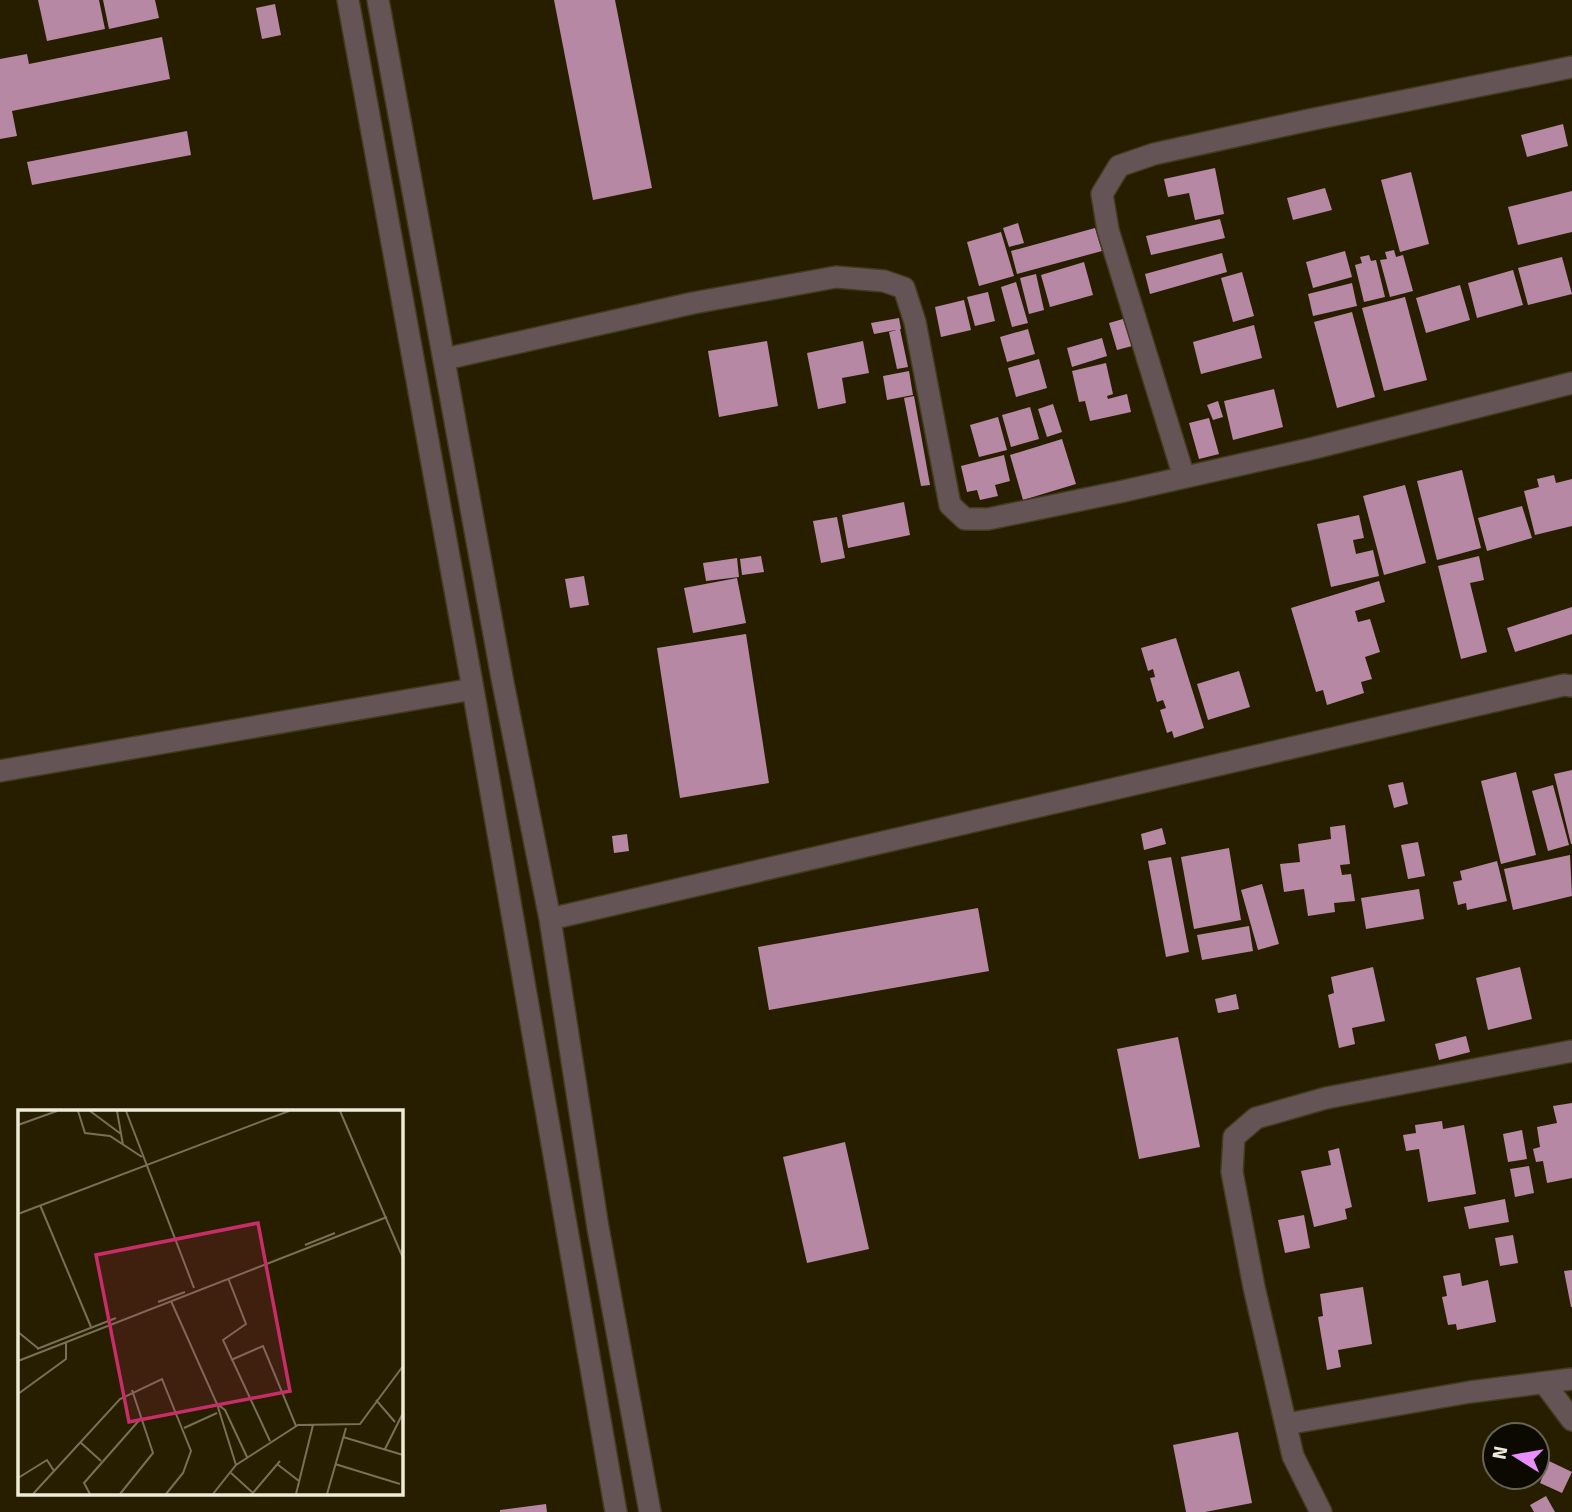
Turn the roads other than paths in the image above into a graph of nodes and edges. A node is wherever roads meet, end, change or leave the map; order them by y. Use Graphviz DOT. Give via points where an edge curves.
graph roads {
  1 [pos="348,0"];
  2 [pos="378,0"];
  3 [pos="1572,67"];
  4 [pos="445,359"];
  5 [pos="1572,383"];
  6 [pos="1184,477"];
  7 [pos="1569,682"];
  8 [pos="473,689"];
  9 [pos="0,771"];
  10 [pos="550,919"];
  11 [pos="1572,1051"];
  12 [pos="1572,1378"];
  13 [pos="1545,1384"];
  14 [pos="1572,1420"];
  15 [pos="1286,1424"];
  16 [pos="615,1512"];
  17 [pos="650,1512"];
  18 [pos="1321,1512"];
  1 -- 8 [label="street"];
  2 -- 4 [label="street"];
  3 -- 6 [label="street" via="1257,131 1119,166 1102,194 1108,230"];
  4 -- 6 [label="street" via="745,293 836,277 884,281 904,288 915,322 950,505 965,519 988,519"];
  4 -- 10 [label="street"];
  5 -- 6 [label="street"];
  7 -- 10 [label="street"];
  8 -- 9 [label="street"];
  8 -- 16 [label="street"];
  10 -- 17 [label="street" via="596,1215"];
  11 -- 15 [label="street" via="1326,1098 1256,1118 1234,1137 1232,1172"];
  12 -- 13 [label="street"];
  13 -- 14 [label="street"];
  13 -- 15 [label="street" via="1470,1392"];
  15 -- 18 [label="street" via="1293,1456"];
}
